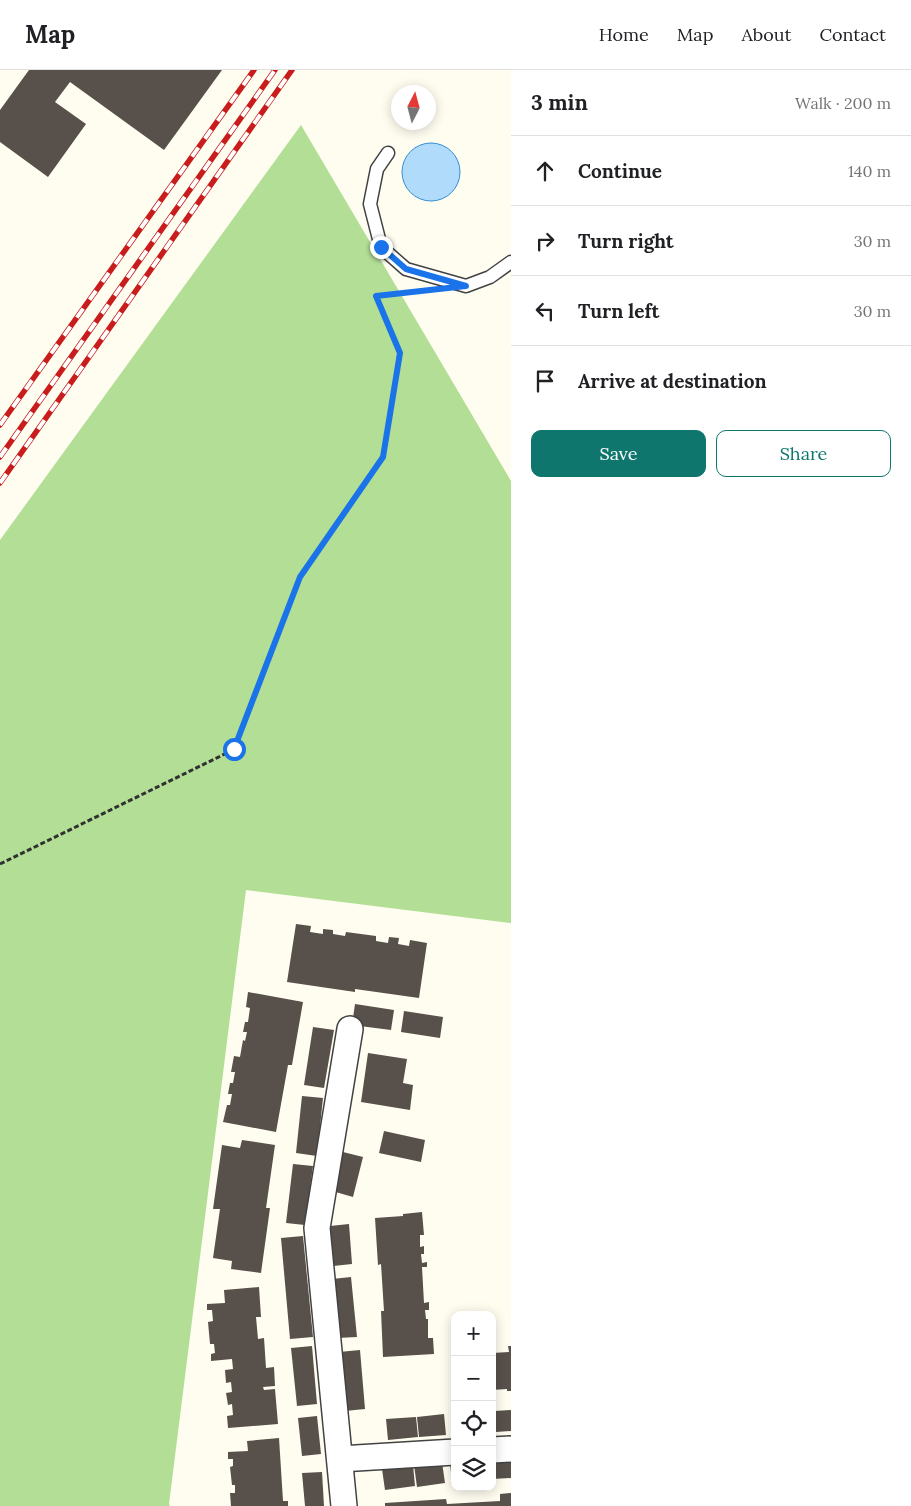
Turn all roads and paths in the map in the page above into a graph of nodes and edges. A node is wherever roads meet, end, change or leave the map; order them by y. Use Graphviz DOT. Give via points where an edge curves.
graph roads {
  1 [pos="388,153"];
  2 [pos="511,262"];
  3 [pos="421,291"];
  4 [pos="0,864"];
  5 [pos="350,1029"];
  6 [pos="511,1449"];
  7 [pos="496,1450"];
  8 [pos="451,1452"];
  9 [pos="340,1459"];
  10 [pos="344,1506"];
  1 -- 2 [label="lane" via="377,169 370,204 381,247 406,269 466,286 490,277"];
  3 -- 4 [label="path" via="376,296 400,353 383,457 300,577 234,749"];
  5 -- 9 [label="street" via="317,1228"];
  6 -- 7 [label="street"];
  8 -- 9 [label="street"];
  9 -- 10 [label="street"];
}
